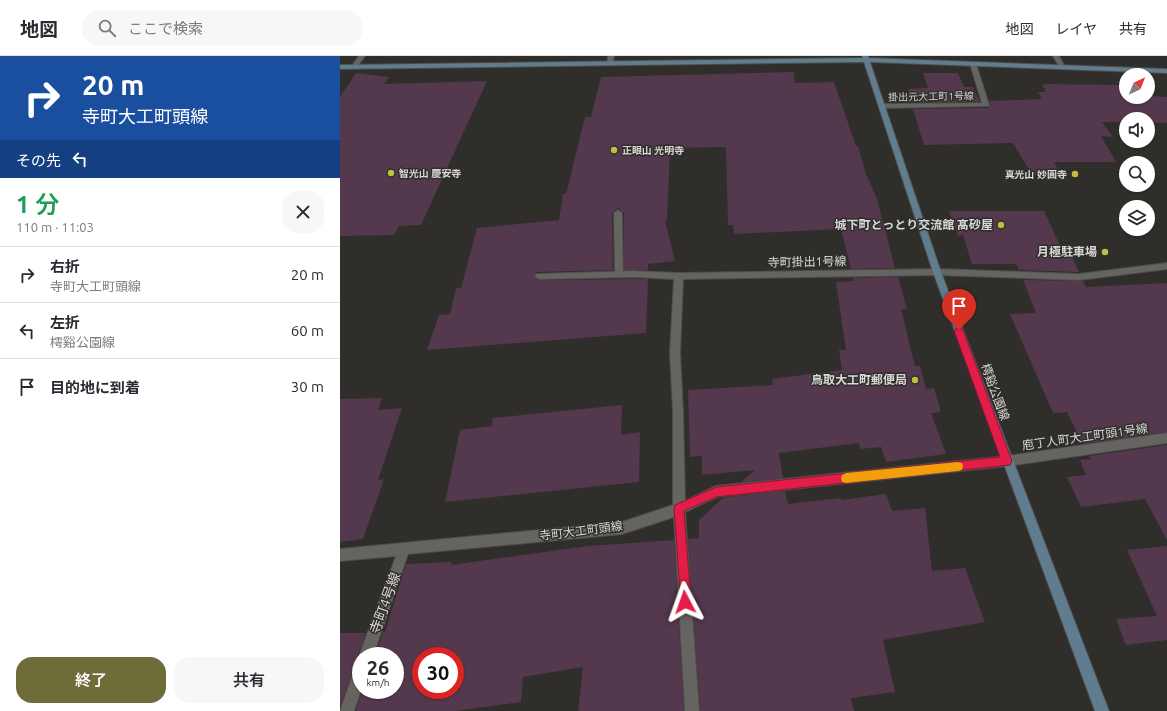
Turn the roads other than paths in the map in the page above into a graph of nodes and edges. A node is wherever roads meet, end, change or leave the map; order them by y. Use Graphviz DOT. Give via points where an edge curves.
graph roads {
  1 [pos="362,56"];
  2 [pos="611,56"];
  3 [pos="1056,56"];
  4 [pos="866,58"];
  5 [pos="610,64"];
  6 [pos="972,64"];
  7 [pos="340,67"];
  8 [pos="354,67"];
  9 [pos="1062,67"];
  10 [pos="1167,71"];
  11 [pos="882,106"];
  12 [pos="618,213"];
  13 [pos="1167,266"];
  14 [pos="937,272"];
  15 [pos="620,274"];
  16 [pos="539,276"];
  17 [pos="679,276"];
  18 [pos="1167,438"];
  19 [pos="1007,461"];
  20 [pos="679,508"];
  21 [pos="404,550"];
  22 [pos="340,555"];
  23 [pos="369,647"];
  24 [pos="352,697"];
  25 [pos="347,711"];
  26 [pos="692,711"];
  27 [pos="1102,711"];
  1 -- 8 [label="street"];
  2 -- 5 [label="street"];
  3 -- 9 [label="street"];
  4 -- 5 [label="street"];
  4 -- 6 [label="street"];
  4 -- 11 [label="street, 樗谿公園線"];
  5 -- 8 [label="street"];
  6 -- 9 [label="street"];
  6 -- 11 [label="street, 掛出元大工町1号線" via="986,105"];
  7 -- 8 [label="street"];
  9 -- 10 [label="street"];
  11 -- 14 [label="street, 樗谿公園線"];
  12 -- 15 [label="street"];
  13 -- 14 [label="street, 寺町掛出1号線" via="1079,277"];
  14 -- 17 [label="street, 寺町掛出1号線"];
  14 -- 19 [label="street, 樗谿公園線"];
  15 -- 16 [label="street, 寺町掛出1号線"];
  15 -- 17 [label="street, 寺町掛出1号線"];
  17 -- 20 [label="street" via="675,352"];
  18 -- 19 [label="street, 庖丁人町大工町頭1号線"];
  19 -- 20 [label="street, 寺町大工町頭線" via="716,492"];
  19 -- 27 [label="street, 樗谿公園線"];
  20 -- 21 [label="street, 寺町大工町頭線" via="622,528"];
  20 -- 26 [label="street"];
  21 -- 22 [label="street, 寺町大工町頭線"];
  21 -- 23 [label="street, 寺町4号線"];
  24 -- 25 [label="street"];
}
